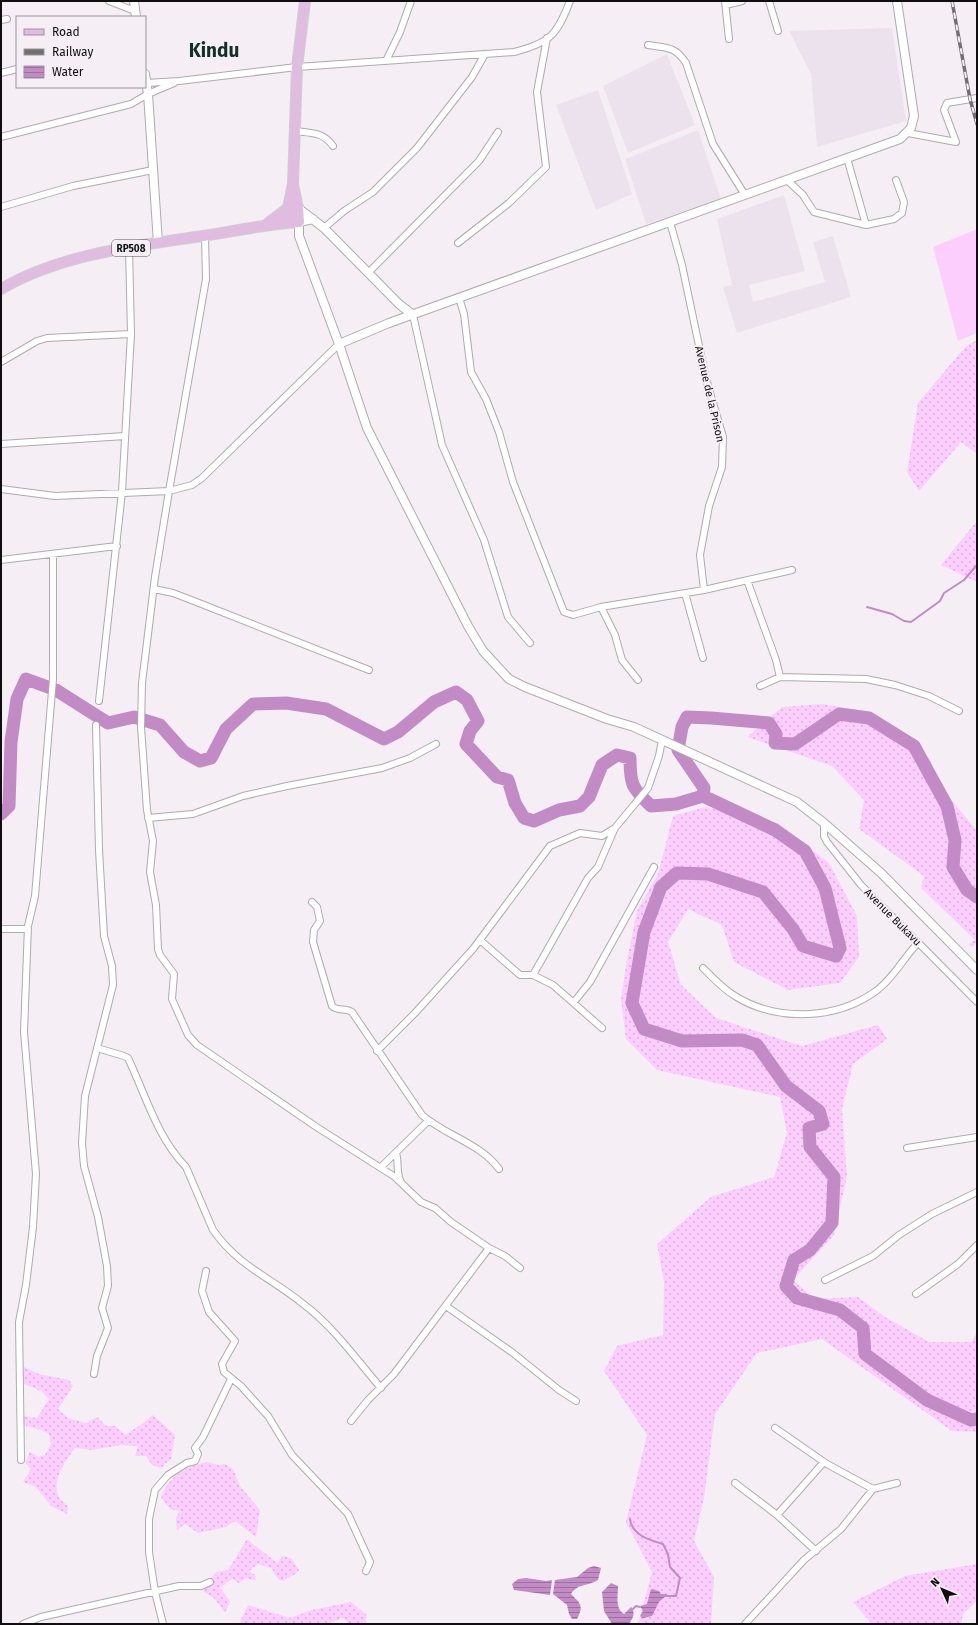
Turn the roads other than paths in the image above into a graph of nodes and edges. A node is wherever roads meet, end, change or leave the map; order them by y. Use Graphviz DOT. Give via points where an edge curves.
graph roads {
  1 [pos="109,1"];
  2 [pos="134,1"];
  3 [pos="305,1"];
  4 [pos="411,1"];
  5 [pos="570,1"];
  6 [pos="742,1"];
  7 [pos="769,1"];
  8 [pos="897,1"];
  9 [pos="726,3"];
  10 [pos="136,14"];
  11 [pos="778,31"];
  12 [pos="547,38"];
  13 [pos="729,38"];
  14 [pos="648,44"];
  15 [pos="484,54"];
  16 [pos="386,61"];
  17 [pos="297,68"];
  18 [pos="16,69"];
  19 [pos="1,73"];
  20 [pos="179,81"];
  21 [pos="146,83"];
  22 [pos="148,94"];
  23 [pos="977,98"];
  24 [pos="295,131"];
  25 [pos="498,132"];
  26 [pos="908,132"];
  27 [pos="1,137"];
  28 [pos="333,146"];
  29 [pos="847,158"];
  30 [pos="153,170"];
  31 [pos="787,180"];
  32 [pos="896,180"];
  33 [pos="745,194"];
  34 [pos="1,207"];
  35 [pos="293,208"];
  36 [pos="313,219"];
  37 [pos="294,222"];
  38 [pos="670,222"];
  39 [pos="267,224"];
  40 [pos="866,225"];
  41 [pos="324,228"];
  42 [pos="204,236"];
  43 [pos="158,242"];
  44 [pos="458,243"];
  45 [pos="129,248"];
  46 [pos="368,273"];
  47 [pos="1,289"];
  48 [pos="459,298"];
  49 [pos="413,315"];
  50 [pos="131,334"];
  51 [pos="339,344"];
  52 [pos="1,362"];
  53 [pos="125,436"];
  54 [pos="1,444"];
  55 [pos="1,489"];
  56 [pos="169,491"];
  57 [pos="122,492"];
  58 [pos="117,546"];
  59 [pos="53,554"];
  60 [pos="1,560"];
  61 [pos="792,570"];
  62 [pos="747,580"];
  63 [pos="154,589"];
  64 [pos="704,590"];
  65 [pos="685,593"];
  66 [pos="601,606"];
  67 [pos="530,643"];
  68 [pos="703,658"];
  69 [pos="369,670"];
  70 [pos="780,677"];
  71 [pos="638,680"];
  72 [pos="760,686"];
  73 [pos="99,701"];
  74 [pos="959,710"];
  75 [pos="96,725"];
  76 [pos="664,741"];
  77 [pos="436,744"];
  78 [pos="148,818"];
  79 [pos="824,823"];
  80 [pos="615,828"];
  81 [pos="654,867"];
  82 [pos="312,902"];
  83 [pos="1,929"];
  84 [pos="28,929"];
  85 [pos="480,940"];
  86 [pos="918,943"];
  87 [pos="703,968"];
  88 [pos="977,970"];
  89 [pos="533,975"];
  90 [pos="574,1002"];
  91 [pos="977,1002"];
  92 [pos="602,1028"];
  93 [pos="97,1048"];
  94 [pos="377,1051"];
  95 [pos="428,1121"];
  96 [pos="977,1137"];
  97 [pos="907,1148"];
  98 [pos="396,1153"];
  99 [pos="381,1168"];
  100 [pos="499,1169"];
  101 [pos="401,1182"];
  102 [pos="977,1192"];
  103 [pos="977,1245"];
  104 [pos="489,1248"];
  105 [pos="520,1268"];
  106 [pos="206,1271"];
  107 [pos="825,1280"];
  108 [pos="916,1294"];
  109 [pos="446,1306"];
  110 [pos="94,1374"];
  111 [pos="231,1379"];
  112 [pos="381,1388"];
  113 [pos="576,1401"];
  114 [pos="351,1421"];
  115 [pos="775,1428"];
  116 [pos="21,1460"];
  117 [pos="824,1462"];
  118 [pos="735,1483"];
  119 [pos="897,1483"];
  120 [pos="874,1489"];
  121 [pos="777,1515"];
  122 [pos="816,1551"];
  123 [pos="366,1571"];
  124 [pos="210,1582"];
  125 [pos="155,1592"];
  126 [pos="23,1624"];
  127 [pos="163,1624"];
  128 [pos="745,1624"];
  1 -- 10 [label="street"];
  2 -- 10 [label="street"];
  3 -- 17 [label="main road"];
  4 -- 16 [label="street"];
  5 -- 12 [label="street" via="558,29"];
  6 -- 9 [label="street"];
  7 -- 11 [label="street"];
  8 -- 26 [label="street" via="914,116"];
  9 -- 13 [label="street"];
  12 -- 15 [label="street" via="537,46 514,52"];
  12 -- 44 [label="street" via="536,92 546,167 509,203"];
  14 -- 33 [label="street" via="672,48 686,63 713,144"];
  15 -- 16 [label="street"];
  15 -- 41 [label="street" via="472,77 417,148 373,192"];
  16 -- 17 [label="street"];
  17 -- 20 [label="street"];
  17 -- 24 [label="main road"];
  18 -- 19 [label="street"];
  20 -- 21 [label="street"];
  20 -- 22 [label="street"];
  21 -- 22 [label="street"];
  22 -- 27 [label="street" via="131,104"];
  22 -- 30 [label="street"];
  23 -- 26 [label="street" via="947,103 945,106 944,110 956,142"];
  24 -- 28 [label="street" via="318,134 328,138"];
  24 -- 35 [label="main road"];
  25 -- 46 [label="street" via="479,161"];
  26 -- 29 [label="street" via="900,139"];
  29 -- 31 [label="street"];
  29 -- 40 [label="street"];
  30 -- 34 [label="street" via="73,186"];
  30 -- 43 [label="street"];
  31 -- 33 [label="street"];
  31 -- 40 [label="street" via="803,195 814,212"];
  32 -- 40 [label="street" via="904,202 902,213 894,219"];
  33 -- 38 [label="street"];
  35 -- 36 [label="street"];
  35 -- 37 [label="main road"];
  35 -- 39 [label="main road, RP508"];
  36 -- 37 [label="street"];
  36 -- 41 [label="street"];
  37 -- 39 [label="main road, RP508"];
  37 -- 51 [label="street"];
  38 -- 48 [label="street"];
  38 -- 64 [label="street, Avenue de la Prison" via="722,438 722,467 709,506 700,555"];
  39 -- 42 [label="main road, RP508"];
  41 -- 46 [label="street"];
  42 -- 43 [label="main road, RP508"];
  42 -- 56 [label="street" via="206,280"];
  43 -- 45 [label="main road, RP508"];
  45 -- 47 [label="main road, RP508" via="41,268"];
  45 -- 50 [label="street"];
  46 -- 49 [label="street"];
  48 -- 49 [label="street"];
  48 -- 66 [label="street" via="464,314 471,372 486,399 499,432 513,482 562,608 572,615"];
  49 -- 51 [label="street"];
  49 -- 67 [label="street" via="424,374 442,445 484,540 508,617"];
  50 -- 52 [label="street" via="47,338"];
  50 -- 53 [label="street"];
  51 -- 56 [label="street" via="202,478 192,485"];
  51 -- 76 [label="street" via="367,428 468,626 484,652 509,679 525,687 634,727"];
  53 -- 54 [label="street"];
  53 -- 57 [label="street"];
  55 -- 57 [label="street" via="54,496"];
  56 -- 57 [label="street"];
  56 -- 63 [label="street"];
  57 -- 58 [label="street"];
  58 -- 59 [label="street"];
  58 -- 73 [label="street"];
  59 -- 60 [label="street"];
  59 -- 84 [label="street" via="53,679 35,896"];
  61 -- 62 [label="street"];
  62 -- 64 [label="street"];
  62 -- 70 [label="street"];
  63 -- 69 [label="street" via="173,593"];
  63 -- 78 [label="street" via="142,683 141,712"];
  64 -- 65 [label="street"];
  65 -- 66 [label="street"];
  65 -- 68 [label="street"];
  66 -- 71 [label="street" via="615,635 622,660"];
  70 -- 72 [label="street"];
  70 -- 74 [label="street" via="866,679 909,689"];
  75 -- 93 [label="street" via="104,936 112,966 113,985"];
  76 -- 79 [label="street" via="797,802"];
  76 -- 80 [label="street" via="648,788"];
  77 -- 78 [label="street" via="410,758 382,768 243,796 193,814"];
  78 -- 99 [label="street" via="153,841 150,872 156,905 158,949 174,974 172,999 188,1035 197,1045 220,1061"];
  79 -- 86 [label="street, Avenue Bukavu" via="824,836 827,842 861,885"];
  79 -- 88 [label="street" via="880,872"];
  80 -- 85 [label="street" via="602,836 580,833 552,845"];
  80 -- 89 [label="street" via="598,867 590,876"];
  81 -- 90 [label="street" via="590,982"];
  82 -- 94 [label="street" via="317,907 320,921 314,930 313,942 332,1006 338,1010 352,1012"];
  83 -- 84 [label="street"];
  84 -- 116 [label="street" via="24,1032 36,1174 31,1242 19,1322"];
  85 -- 89 [label="street" via="520,975"];
  85 -- 94 [label="street" via="416,1012"];
  86 -- 87 [label="street" via="877,991 847,1006 826,1012 792,1015 754,1005 735,996"];
  86 -- 91 [label="street, Avenue Bukavu"];
  89 -- 90 [label="street" via="553,985"];
  90 -- 92 [label="street"];
  93 -- 110 [label="street" via="85,1096 82,1142 84,1166 98,1217 107,1266 108,1286 102,1310 108,1328 97,1356"];
  93 -- 112 [label="street" via="128,1058 167,1144 186,1167 213,1230 219,1238 237,1258 302,1302 325,1323"];
  94 -- 95 [label="street"];
  95 -- 98 [label="street"];
  95 -- 100 [label="street" via="490,1157"];
  96 -- 97 [label="street"];
  98 -- 99 [label="street"];
  98 -- 101 [label="street"];
  99 -- 101 [label="street"];
  101 -- 104 [label="street" via="421,1202 435,1208"];
  102 -- 107 [label="street" via="932,1214 899,1235 873,1256"];
  103 -- 108 [label="street" via="958,1264"];
  104 -- 105 [label="street"];
  104 -- 109 [label="street"];
  106 -- 111 [label="street" via="202,1291 209,1312 235,1341 222,1364 224,1372"];
  109 -- 112 [label="street"];
  109 -- 113 [label="street"];
  111 -- 123 [label="street" via="241,1386 268,1416 292,1456 350,1517 370,1562"];
  111 -- 125 [label="street" via="203,1437 195,1448 198,1454 195,1461 168,1475 155,1489 149,1519"];
  112 -- 114 [label="street"];
  115 -- 117 [label="street"];
  117 -- 120 [label="street"];
  117 -- 121 [label="street"];
  118 -- 121 [label="street"];
  119 -- 120 [label="street"];
  120 -- 122 [label="street" via="841,1529"];
  121 -- 122 [label="street"];
  122 -- 128 [label="street" via="804,1560"];
  124 -- 125 [label="street" via="202,1586 178,1586"];
  125 -- 126 [label="street" via="41,1617"];
  125 -- 127 [label="street"];
}
